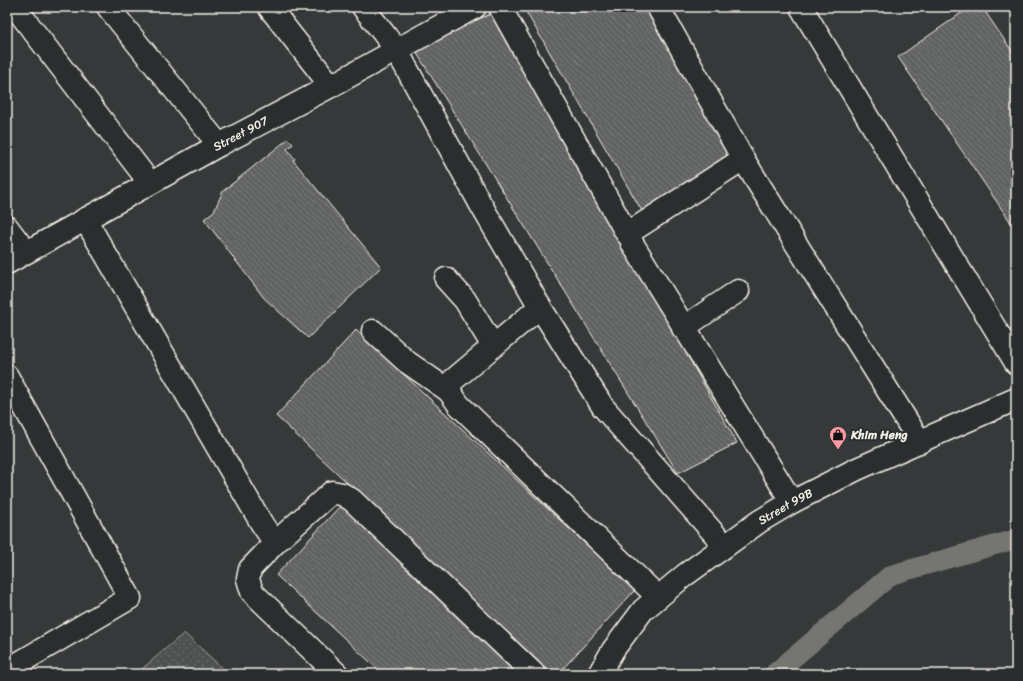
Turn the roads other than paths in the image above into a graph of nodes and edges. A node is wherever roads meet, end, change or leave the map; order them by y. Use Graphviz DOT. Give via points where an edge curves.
graph roads {
  1 [pos="15,7"];
  2 [pos="108,7"];
  3 [pos="269,7"];
  4 [pos="363,7"];
  5 [pos="475,7"];
  6 [pos="500,7"];
  7 [pos="658,7"];
  8 [pos="807,9"];
  9 [pos="396,49"];
  10 [pos="331,86"];
  11 [pos="219,145"];
  12 [pos="742,159"];
  13 [pos="150,183"];
  14 [pos="85,219"];
  15 [pos="7,227"];
  16 [pos="632,243"];
  17 [pos="26,252"];
  18 [pos="7,263"];
  19 [pos="446,279"];
  20 [pos="738,291"];
  21 [pos="540,307"];
  22 [pos="683,328"];
  23 [pos="373,331"];
  24 [pos="493,346"];
  25 [pos="1016,363"];
  26 [pos="7,376"];
  27 [pos="449,391"];
  28 [pos="1016,399"];
  29 [pos="920,442"];
  30 [pos="792,502"];
  31 [pos="274,543"];
  32 [pos="725,546"];
  33 [pos="658,597"];
  34 [pos="12,670"];
  35 [pos="337,674"];
  36 [pos="534,674"];
  37 [pos="600,674"];
  1 -- 13 [label="street"];
  2 -- 11 [label="street"];
  3 -- 10 [label="street"];
  4 -- 9 [label="street"];
  5 -- 9 [label="street, Street 907"];
  6 -- 12 [label="street" via="627,234"];
  7 -- 12 [label="street"];
  8 -- 25 [label="street"];
  9 -- 10 [label="street, Street 907"];
  9 -- 21 [label="street"];
  10 -- 11 [label="street, Street 907"];
  11 -- 13 [label="street, Street 907"];
  12 -- 29 [label="street"];
  13 -- 14 [label="street, Street 907"];
  14 -- 17 [label="street, Street 907"];
  14 -- 31 [label="street"];
  15 -- 17 [label="street"];
  16 -- 22 [label="street"];
  17 -- 18 [label="street, Street 907"];
  19 -- 24 [label="street" via="466,300"];
  20 -- 22 [label="street"];
  21 -- 24 [label="street"];
  21 -- 32 [label="street" via="603,407"];
  22 -- 30 [label="street"];
  23 -- 27 [label="street" via="407,362"];
  24 -- 27 [label="street" via="452,381"];
  26 -- 34 [label="street" via="130,598"];
  27 -- 33 [label="street" via="459,405"];
  28 -- 29 [label="street, Street 99B"];
  29 -- 30 [label="street, Street 99B" via="857,469"];
  30 -- 32 [label="street, Street 99B"];
  31 -- 35 [label="street" via="250,568 248,579 252,592"];
  31 -- 36 [label="street" via="332,492 342,494 352,500"];
  32 -- 33 [label="street, Street 99B"];
  33 -- 37 [label="street, Street 99B" via="643,610 613,650"];
}
